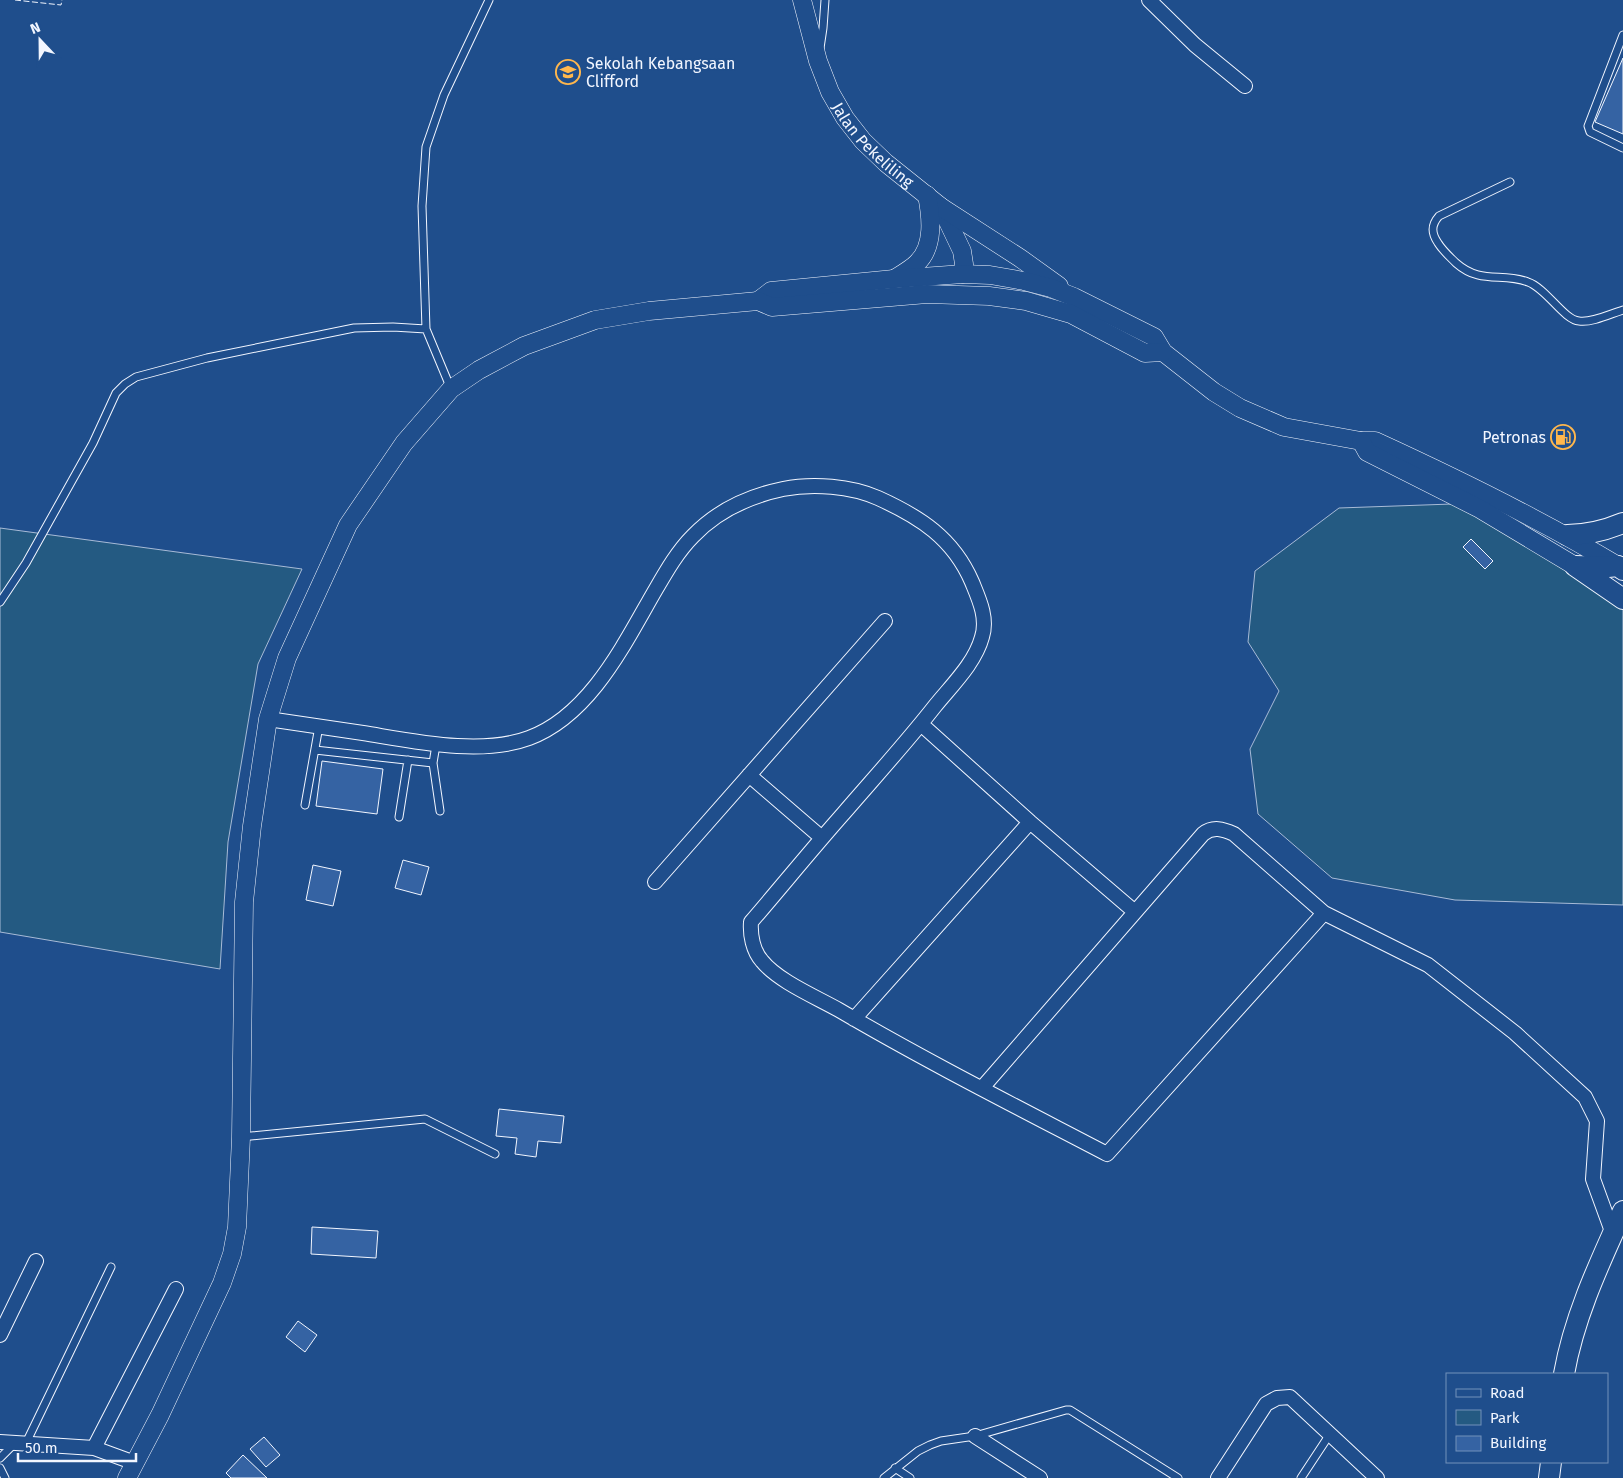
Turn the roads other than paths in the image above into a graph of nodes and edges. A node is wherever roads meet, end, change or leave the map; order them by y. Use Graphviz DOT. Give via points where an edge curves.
graph roads {
  1 [pos="489,0"];
  2 [pos="802,0"];
  3 [pos="825,0"];
  4 [pos="1149,0"];
  5 [pos="1623,35"];
  6 [pos="818,60"];
  7 [pos="1245,86"];
  8 [pos="1623,148"];
  9 [pos="1510,182"];
  10 [pos="927,195"];
  11 [pos="941,206"];
  12 [pos="963,274"];
  13 [pos="894,279"];
  14 [pos="928,294"];
  15 [pos="989,296"];
  16 [pos="1074,297"];
  17 [pos="758,301"];
  18 [pos="1623,310"];
  19 [pos="426,329"];
  20 [pos="1163,352"];
  21 [pos="451,389"];
  22 [pos="1361,442"];
  23 [pos="1623,523"];
  24 [pos="1567,536"];
  25 [pos="1621,563"];
  26 [pos="1575,566"];
  27 [pos="1623,588"];
  28 [pos="1623,599"];
  29 [pos="0,602"];
  30 [pos="885,621"];
  31 [pos="268,719"];
  32 [pos="921,724"];
  33 [pos="319,726"];
  34 [pos="436,745"];
  35 [pos="315,750"];
  36 [pos="408,760"];
  37 [pos="433,763"];
  38 [pos="749,775"];
  39 [pos="305,805"];
  40 [pos="440,811"];
  41 [pos="399,817"];
  42 [pos="1030,822"];
  43 [pos="822,838"];
  44 [pos="655,882"];
  45 [pos="1134,912"];
  46 [pos="1324,913"];
  47 [pos="854,1019"];
  48 [pos="982,1088"];
  49 [pos="241,1136"];
  50 [pos="495,1154"];
  51 [pos="1623,1211"];
  52 [pos="1613,1234"];
  53 [pos="36,1261"];
  54 [pos="111,1268"];
  55 [pos="176,1289"];
  56 [pos="4,1317"];
  57 [pos="0,1335"];
  58 [pos="1564,1373"];
  59 [pos="1330,1434"];
  60 [pos="975,1436"];
  61 [pos="0,1442"];
  62 [pos="20,1443"];
  63 [pos="94,1448"];
  64 [pos="0,1458"];
  65 [pos="1551,1463"];
  66 [pos="0,1468"];
  67 [pos="895,1468"];
  68 [pos="131,1470"];
  69 [pos="5,1478"];
  70 [pos="884,1478"];
  71 [pos="910,1478"];
  72 [pos="1040,1478"];
  73 [pos="1178,1478"];
  74 [pos="1218,1478"];
  75 [pos="1301,1478"];
  76 [pos="1377,1478"];
  77 [pos="1549,1478"];
  1 -- 19 [label="lane" via="444,95 426,147 422,206"];
  2 -- 6 [label="street, Jalan Pekeliling"];
  3 -- 6 [label="lane"];
  4 -- 7 [label="street"];
  5 -- 8 [label="lane" via="1588,126 1590,132"];
  6 -- 10 [label="street, Jalan Pekeliling" via="830,92 863,141"];
  9 -- 18 [label="lane" via="1439,216 1432,230 1443,251 1466,272 1530,282 1578,321"];
  10 -- 11 [label="street, Jalan Pekeliling"];
  10 -- 13 [label="street" via="931,218 929,240 918,263"];
  11 -- 12 [label="street, Jalan Pekeliling" via="962,251"];
  11 -- 16 [label="street"];
  12 -- 13 [label="street"];
  12 -- 14 [label="street"];
  12 -- 15 [label="street"];
  12 -- 16 [label="street" via="1024,281"];
  13 -- 17 [label="street" via="771,291"];
  14 -- 15 [label="street"];
  14 -- 17 [label="street" via="772,307"];
  15 -- 20 [label="street" via="1071,314 1145,353"];
  16 -- 20 [label="street" via="1154,337"];
  17 -- 21 [label="street" via="650,311 595,320 524,346"];
  19 -- 21 [label="lane"];
  19 -- 29 [label="lane" via="354,328 207,358 136,377 125,384 116,393 88,452"];
  20 -- 22 [label="street" via="1240,408 1284,427"];
  21 -- 31 [label="street" via="404,443 348,525 287,658"];
  22 -- 24 [label="street" via="1375,441 1448,474"];
  22 -- 26 [label="street" via="1367,452 1480,509"];
  23 -- 24 [label="main road" via="1603,532"];
  24 -- 25 [label="street"];
  25 -- 26 [label="main road" via="1608,568"];
  25 -- 27 [label="main road"];
  26 -- 28 [label="main road"];
  30 -- 38 [label="street"];
  31 -- 33 [label="street"];
  31 -- 49 [label="street" via="244,902"];
  32 -- 34 [label="street" via="974,656 984,634 985,620 966,570 952,548 929,526 868,493 830,486 793,487 736,504 693,535 675,556 610,667 569,714 528,739 481,746"];
  32 -- 42 [label="street"];
  32 -- 43 [label="street"];
  33 -- 34 [label="street"];
  33 -- 35 [label="lane"];
  34 -- 37 [label="lane"];
  35 -- 36 [label="lane"];
  35 -- 39 [label="lane"];
  36 -- 37 [label="lane"];
  36 -- 41 [label="lane"];
  37 -- 40 [label="lane"];
  38 -- 43 [label="street"];
  38 -- 44 [label="street"];
  42 -- 45 [label="street"];
  42 -- 47 [label="street"];
  43 -- 47 [label="street" via="752,922 750,935 761,960 775,974"];
  45 -- 46 [label="street" via="1202,834 1208,830 1225,829"];
  45 -- 48 [label="street"];
  46 -- 48 [label="street" via="1107,1154"];
  46 -- 52 [label="street" via="1428,964 1515,1033 1585,1097 1597,1121 1593,1179"];
  47 -- 48 [label="street"];
  49 -- 50 [label="lane" via="425,1119"];
  49 -- 68 [label="street" via="237,1227 232,1254 222,1283"];
  51 -- 52 [label="main road"];
  52 -- 58 [label="main road" via="1579,1312"];
  53 -- 56 [label="street"];
  54 -- 62 [label="lane"];
  55 -- 63 [label="street"];
  56 -- 57 [label="street"];
  59 -- 74 [label="street" via="1290,1397 1276,1398 1266,1404"];
  59 -- 75 [label="lane"];
  59 -- 76 [label="street"];
  60 -- 67 [label="lane" via="930,1445"];
  60 -- 72 [label="street"];
  60 -- 73 [label="lane" via="1070,1410"];
  61 -- 62 [label="street"];
  62 -- 63 [label="street"];
  62 -- 64 [label="lane"];
  63 -- 68 [label="street"];
  65 -- 77 [label="main road"];
  66 -- 69 [label="lane"];
  67 -- 70 [label="lane"];
  67 -- 71 [label="lane"];
}
